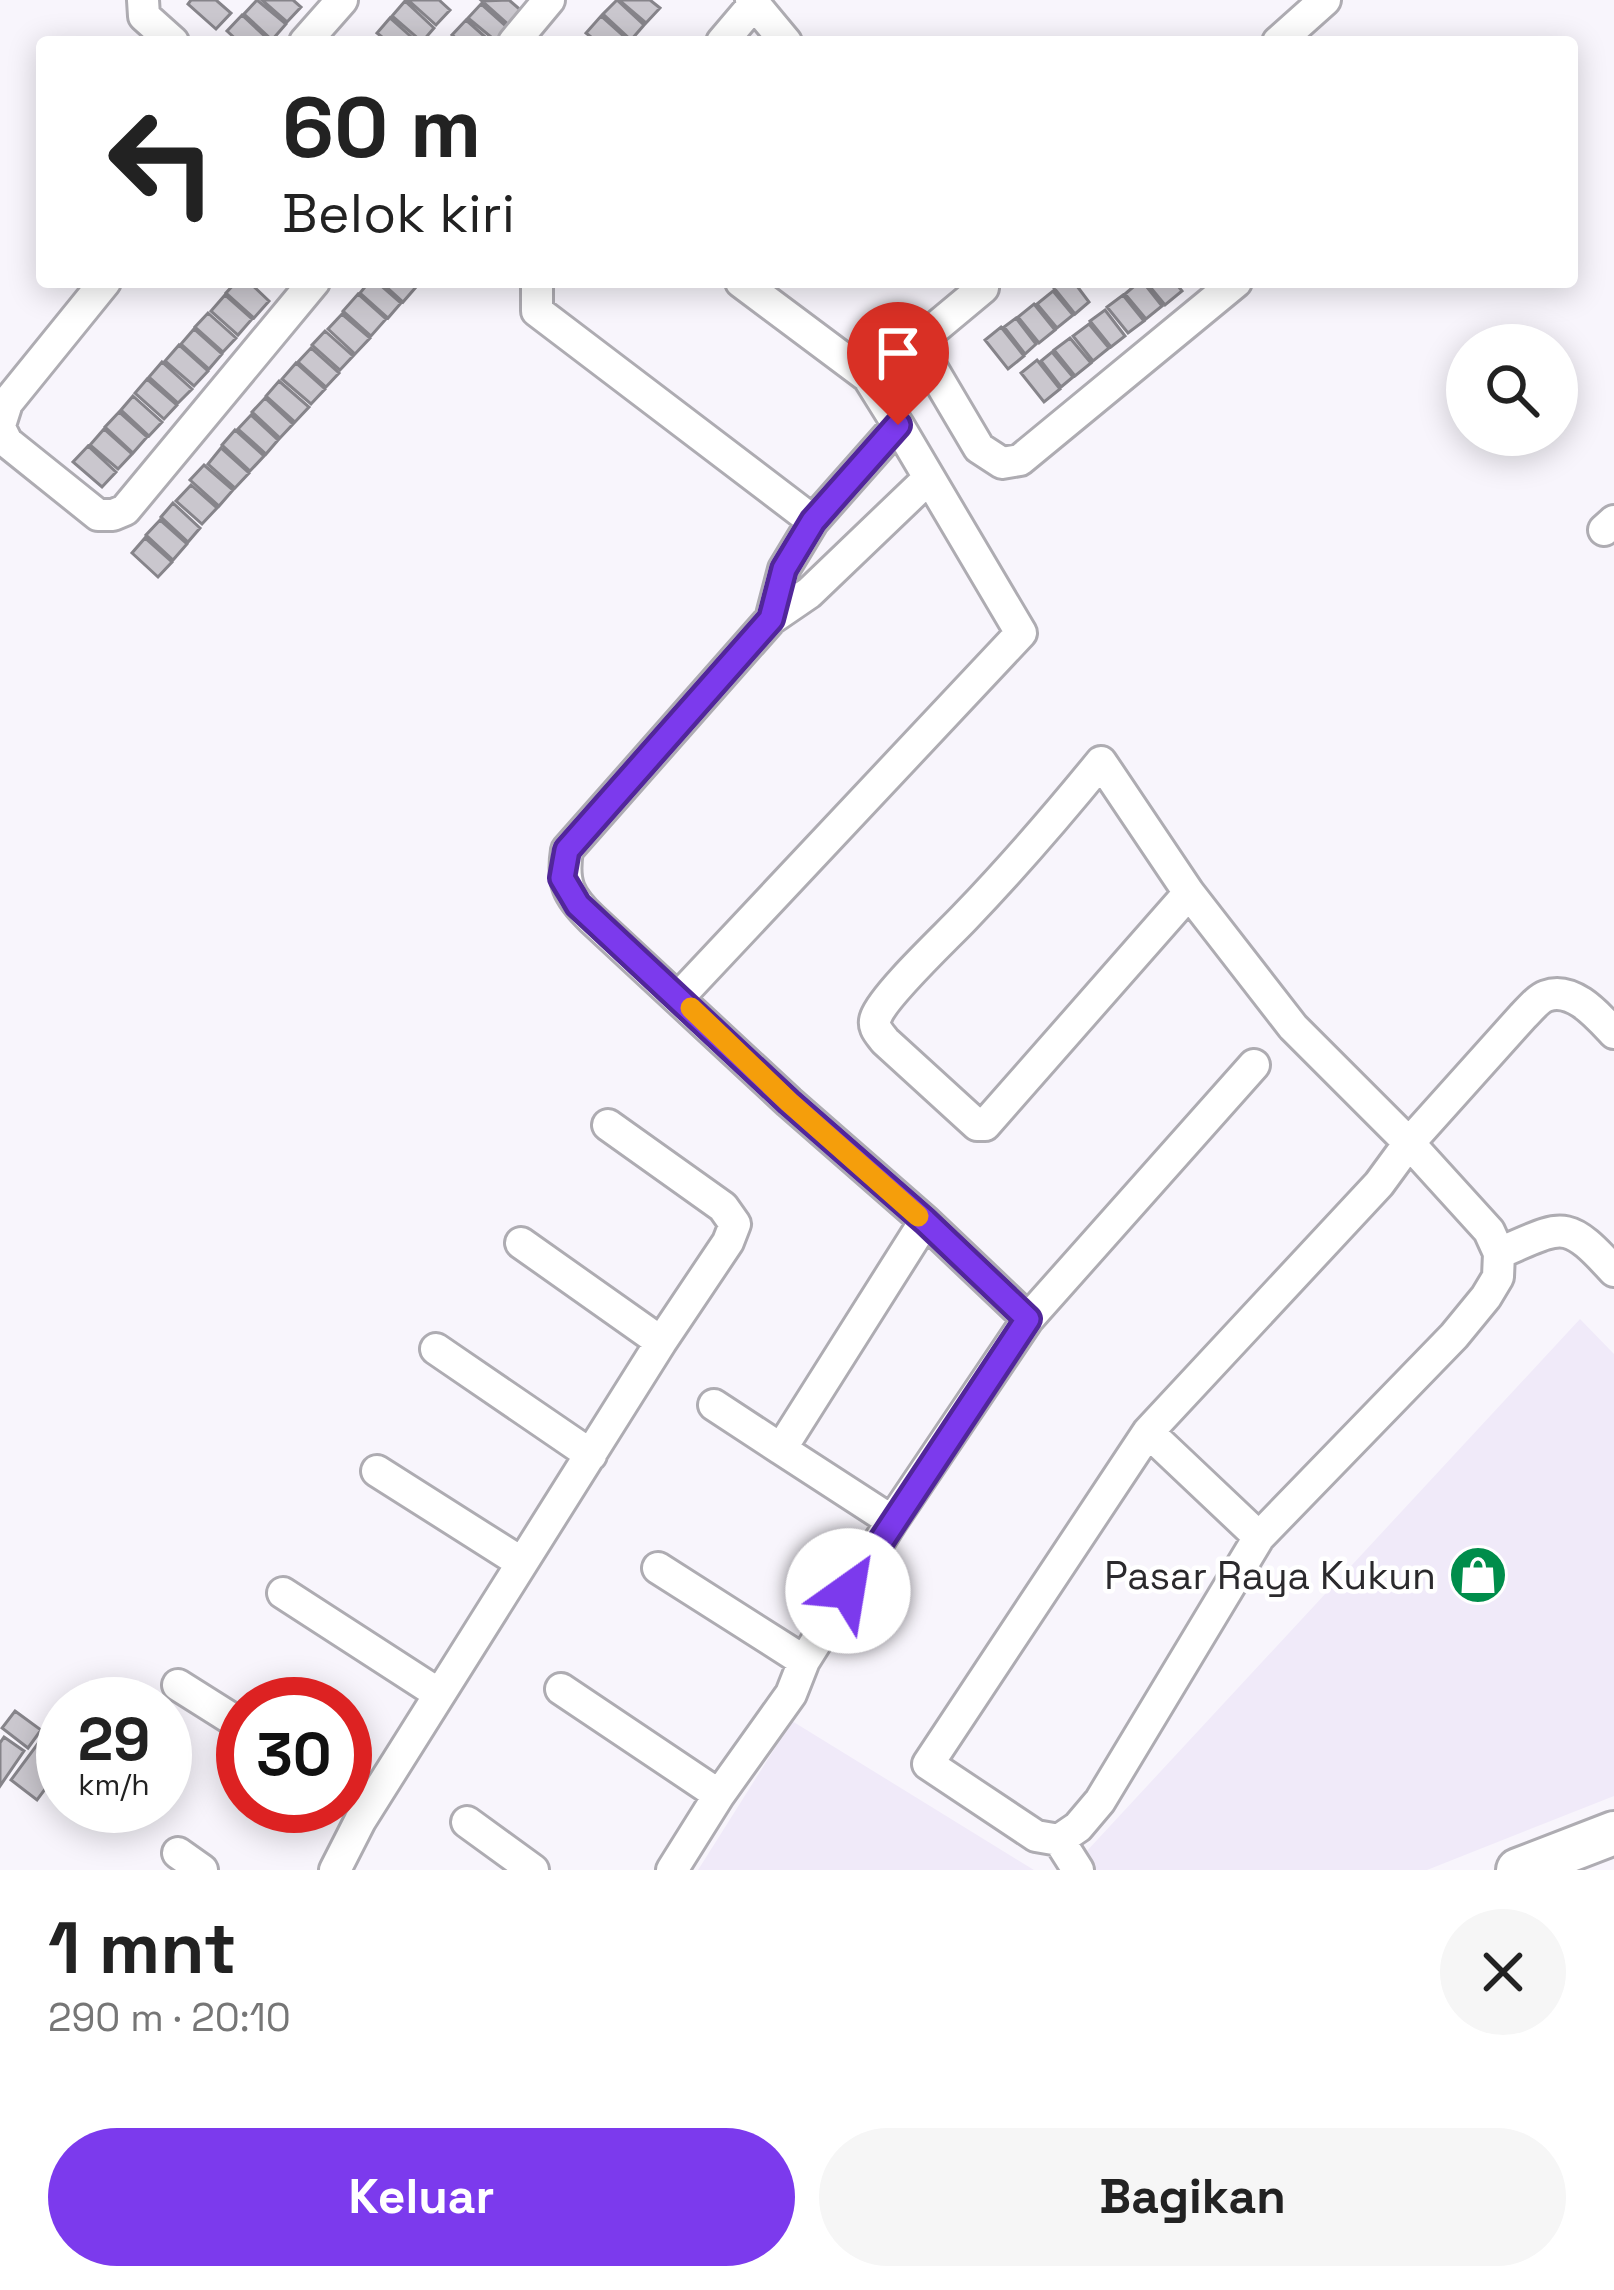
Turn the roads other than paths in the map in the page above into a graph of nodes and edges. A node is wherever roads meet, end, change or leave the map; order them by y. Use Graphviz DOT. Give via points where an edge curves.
graph roads {
  1 [pos="143,0"];
  2 [pos="342,0"];
  3 [pos="548,0"];
  4 [pos="1325,0"];
  5 [pos="753,2"];
  6 [pos="166,36"];
  7 [pos="310,36"];
  8 [pos="519,36"];
  9 [pos="727,36"];
  10 [pos="781,36"];
  11 [pos="1297,36"];
  12 [pos="100,288"];
  13 [pos="309,288"];
  14 [pos="537,288"];
  15 [pos="749,288"];
  16 [pos="980,288"];
  17 [pos="1229,288"];
  18 [pos="917,344"];
  19 [pos="868,377"];
  20 [pos="898,425"];
  21 [pos="0,426"];
  22 [pos="929,478"];
  23 [pos="813,521"];
  24 [pos="771,619"];
  25 [pos="1189,893"];
  26 [pos="679,997"];
  27 [pos="1614,1034"];
  28 [pos="1254,1066"];
  29 [pos="608,1125"];
  30 [pos="1408,1143"];
  31 [pos="925,1221"];
  32 [pos="521,1243"];
  33 [pos="1499,1253"];
  34 [pos="1614,1271"];
  35 [pos="1028,1319"];
  36 [pos="661,1342"];
  37 [pos="436,1349"];
  38 [pos="714,1405"];
  39 [pos="1148,1432"];
  40 [pos="781,1449"];
  41 [pos="591,1455"];
  42 [pos="377,1471"];
  43 [pos="892,1521"];
  44 [pos="1259,1537"];
  45 [pos="522,1563"];
  46 [pos="658,1568"];
  47 [pos="283,1593"];
  48 [pos="804,1661"];
  49 [pos="561,1689"];
  50 [pos="439,1694"];
  51 [pos="372,1779"];
  52 [pos="719,1796"];
  53 [pos="467,1822"];
  54 [pos="346,1833"];
  55 [pos="1614,1833"];
  56 [pos="1059,1840"];
  57 [pos="335,1870"];
  58 [pos="533,1870"];
  59 [pos="672,1870"];
  60 [pos="1078,1870"];
  61 [pos="1518,1870"];
  1 -- 6 [label="street" via="144,16"];
  2 -- 7 [label="street"];
  3 -- 8 [label="street"];
  4 -- 11 [label="street"];
  5 -- 9 [label="street"];
  5 -- 10 [label="street"];
  12 -- 21 [label="street" via="7,403"];
  13 -- 21 [label="street" via="125,510 98,515 7,442"];
  14 -- 23 [label="street" via="537,310"];
  15 -- 19 [label="street"];
  16 -- 18 [label="street"];
  17 -- 18 [label="street" via="1020,460 1002,464 979,448"];
  18 -- 19 [label="street"];
  19 -- 20 [label="street"];
  20 -- 22 [label="street"];
  20 -- 23 [label="street"];
  22 -- 24 [label="street"];
  22 -- 26 [label="street" via="1021,633"];
  23 -- 24 [label="street" via="784,569"];
  24 -- 26 [label="street" via="567,850 562,878 578,905"];
  25 -- 25 [label="street" via="986,1125 876,1029 877,1014 897,989 1101,762"];
  25 -- 30 [label="street" via="1293,1027"];
  26 -- 31 [label="street"];
  27 -- 30 [label="street" via="1573,998 1550,994"];
  28 -- 35 [label="street"];
  29 -- 36 [label="street" via="723,1207 734,1224"];
  30 -- 33 [label="street" via="1489,1231"];
  30 -- 39 [label="street"];
  31 -- 35 [label="street"];
  31 -- 40 [label="street"];
  32 -- 36 [label="street"];
  33 -- 34 [label="street" via="1564,1229"];
  33 -- 44 [label="street" via="1498,1277 1454,1336"];
  35 -- 43 [label="street"];
  36 -- 41 [label="street"];
  37 -- 41 [label="street"];
  38 -- 40 [label="street"];
  39 -- 44 [label="street"];
  39 -- 56 [label="street" via="928,1764 1036,1836"];
  40 -- 43 [label="street"];
  41 -- 45 [label="street"];
  42 -- 45 [label="street"];
  43 -- 48 [label="street"];
  44 -- 56 [label="street" via="1100,1802"];
  45 -- 50 [label="street"];
  46 -- 48 [label="street"];
  47 -- 50 [label="street"];
  48 -- 52 [label="street" via="791,1694"];
  49 -- 52 [label="street"];
  50 -- 51 [label="street"];
  52 -- 59 [label="street"];
  53 -- 58 [label="street"];
  54 -- 57 [label="street"];
  55 -- 61 [label="street"];
  56 -- 60 [label="street"];
}
